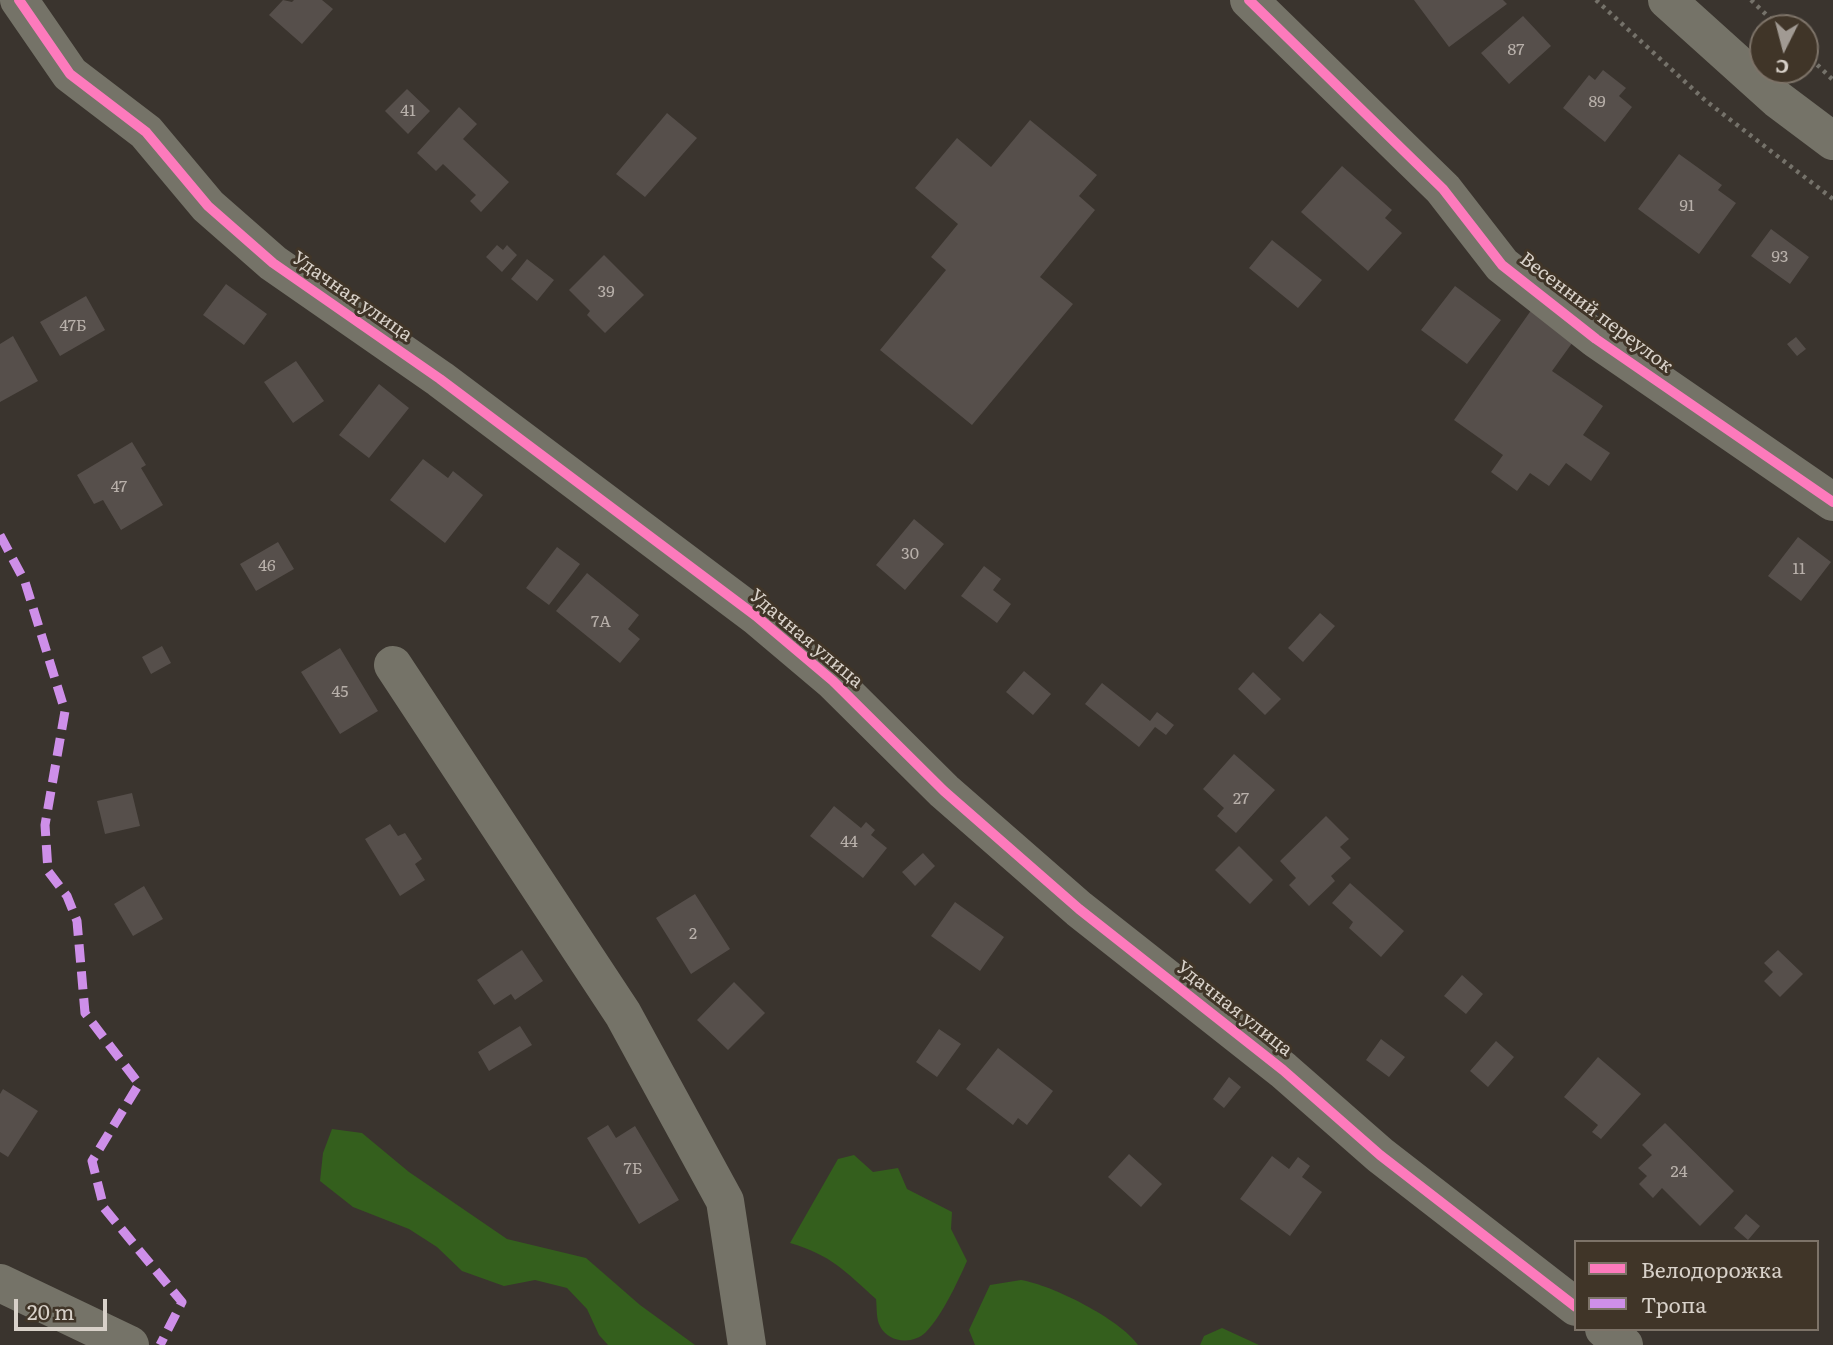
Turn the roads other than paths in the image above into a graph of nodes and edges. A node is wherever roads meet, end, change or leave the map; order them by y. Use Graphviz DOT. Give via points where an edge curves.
graph roads {
  1 [pos="19,0"];
  2 [pos="1249,0"];
  3 [pos="1667,0"];
  4 [pos="1833,141"];
  5 [pos="1831,498"];
  6 [pos="393,665"];
  7 [pos="0,1283"];
  8 [pos="1574,1305"];
  9 [pos="1606,1331"];
  10 [pos="130,1345"];
  11 [pos="747,1345"];
  12 [pos="1624,1345"];
  1 -- 8 [label="street, Удачная улица" via="70,74 146,132 208,206 273,263 440,379 755,616 833,681 944,791 1079,909 1283,1070 1380,1155"];
  2 -- 5 [label="street, Весенний переулок" via="1443,190 1502,265 1596,339"];
  3 -- 4 [label="street" via="1777,99"];
  6 -- 11 [label="street" via="623,1014 725,1201"];
  7 -- 10 [label="street"];
  9 -- 12 [label="street"];
}
